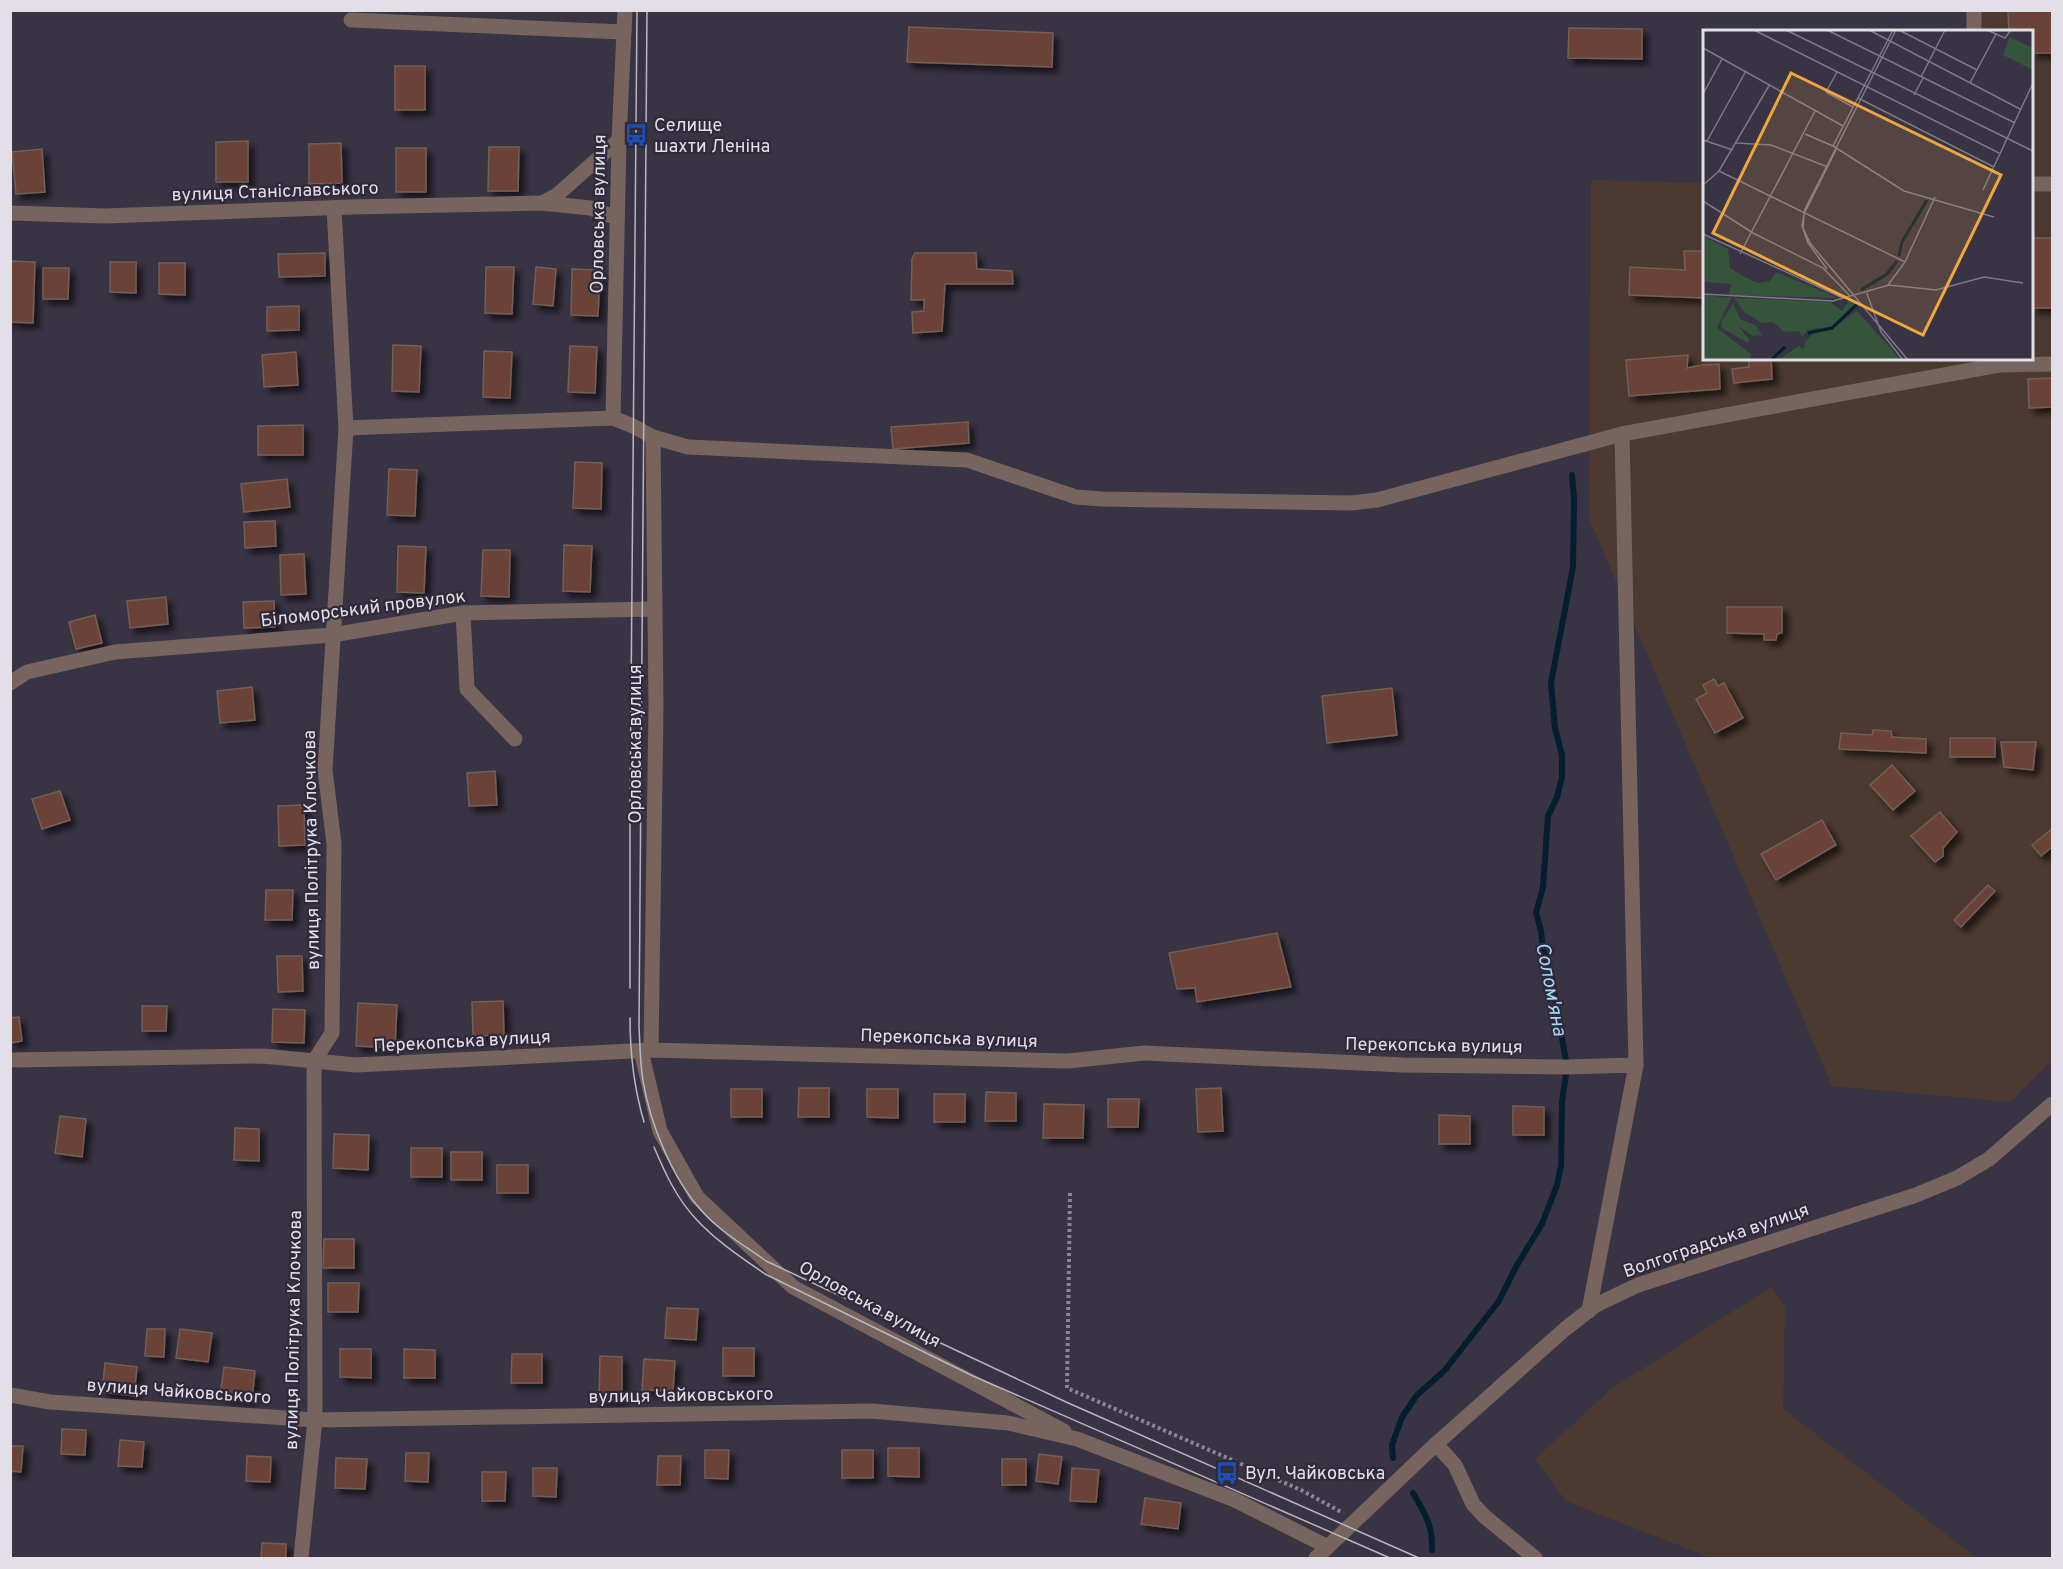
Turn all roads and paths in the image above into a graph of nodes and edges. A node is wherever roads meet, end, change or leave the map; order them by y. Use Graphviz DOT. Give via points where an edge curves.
graph roads {
  1 [pos="625,10"];
  2 [pos="1974,10"];
  3 [pos="351,19"];
  4 [pos="1974,30"];
  5 [pos="624,32"];
  6 [pos="619,140"];
  7 [pos="2033,184"];
  8 [pos="2052,184"];
  9 [pos="542,203"];
  10 [pos="334,208"];
  11 [pos="10,213"];
  12 [pos="617,218"];
  13 [pos="2052,364"];
  14 [pos="614,418"];
  15 [pos="346,428"];
  16 [pos="1622,434"];
  17 [pos="653,437"];
  18 [pos="655,609"];
  19 [pos="463,613"];
  20 [pos="332,635"];
  21 [pos="10,683"];
  22 [pos="515,739"];
  23 [pos="646,1051"];
  24 [pos="10,1060"];
  25 [pos="314,1061"];
  26 [pos="1636,1065"];
  27 [pos="2052,1104"];
  28 [pos="1070,1193"];
  29 [pos="1589,1311"];
  30 [pos="10,1395"];
  31 [pos="315,1420"];
  32 [pos="1088,1443"];
  33 [pos="1436,1444"];
  34 [pos="1357,1520"];
  35 [pos="1328,1548"];
  36 [pos="301,1558"];
  37 [pos="1316,1558"];
  38 [pos="1535,1558"];
  1 -- 5 [label="street, Орловська вулиця"];
  2 -- 4 [label="street"];
  3 -- 5 [label="street"];
  5 -- 6 [label="street, Орловська вулиця"];
  6 -- 9 [label="street"];
  6 -- 12 [label="street, Орловська вулиця"];
  7 -- 8 [label="street"];
  9 -- 10 [label="street, вулиця Станіславського"];
  9 -- 12 [label="street, вулиця Станіславського" via="590,208"];
  10 -- 11 [label="street, вулиця Станіславського" via="105,216"];
  10 -- 15 [label="street, вулиця Політрука Клочкова"];
  12 -- 14 [label="street, Орловська вулиця"];
  13 -- 16 [label="street" via="1999,365"];
  14 -- 15 [label="street"];
  14 -- 17 [label="street"];
  15 -- 20 [label="street, вулиця Політрука Клочкова"];
  16 -- 17 [label="street" via="1377,500 1351,503 1102,500 1076,497 967,460 688,447"];
  16 -- 26 [label="street"];
  17 -- 18 [label="street, Орловська вулиця"];
  18 -- 19 [label="street, Біломорський провулок"];
  18 -- 23 [label="street, Орловська вулиця"];
  19 -- 20 [label="street, Біломорський провулок"];
  19 -- 22 [label="street" via="466,688"];
  20 -- 21 [label="street, Біломорський провулок" via="115,652 27,672"];
  20 -- 25 [label="street, вулиця Політрука Клочкова" via="325,770 334,844 332,1033"];
  23 -- 25 [label="street, Перекопська вулиця" via="356,1065"];
  23 -- 26 [label="street, Перекопська вулиця" via="1068,1061 1144,1053 1403,1065"];
  23 -- 32 [label="street, Орловська вулиця" via="660,1131 697,1197 793,1287"];
  24 -- 25 [label="street, Перекопська вулиця" via="262,1056"];
  25 -- 31 [label="street, вулиця Політрука Клочкова"];
  26 -- 29 [label="street"];
  27 -- 29 [label="street, Волгоградська вулиця" via="1989,1159 1957,1178 1916,1195 1638,1285"];
  28 -- 34 [label="path" via="1067,1388 1301,1490"];
  29 -- 33 [label="street, Волгоградська вулиця"];
  30 -- 31 [label="street, вулиця Чайковського" via="50,1402"];
  31 -- 32 [label="street, вулиця Чайковського" via="872,1411 1008,1423"];
  31 -- 36 [label="street, вулиця Політрука Клочкова"];
  32 -- 35 [label="street, вулиця Чайковського" via="1235,1500"];
  33 -- 34 [label="street, Волгоградська вулиця"];
  33 -- 38 [label="street" via="1455,1465 1473,1504"];
  34 -- 35 [label="street, Волгоградська вулиця"];
  35 -- 37 [label="street, Волгоградська вулиця"];
}
